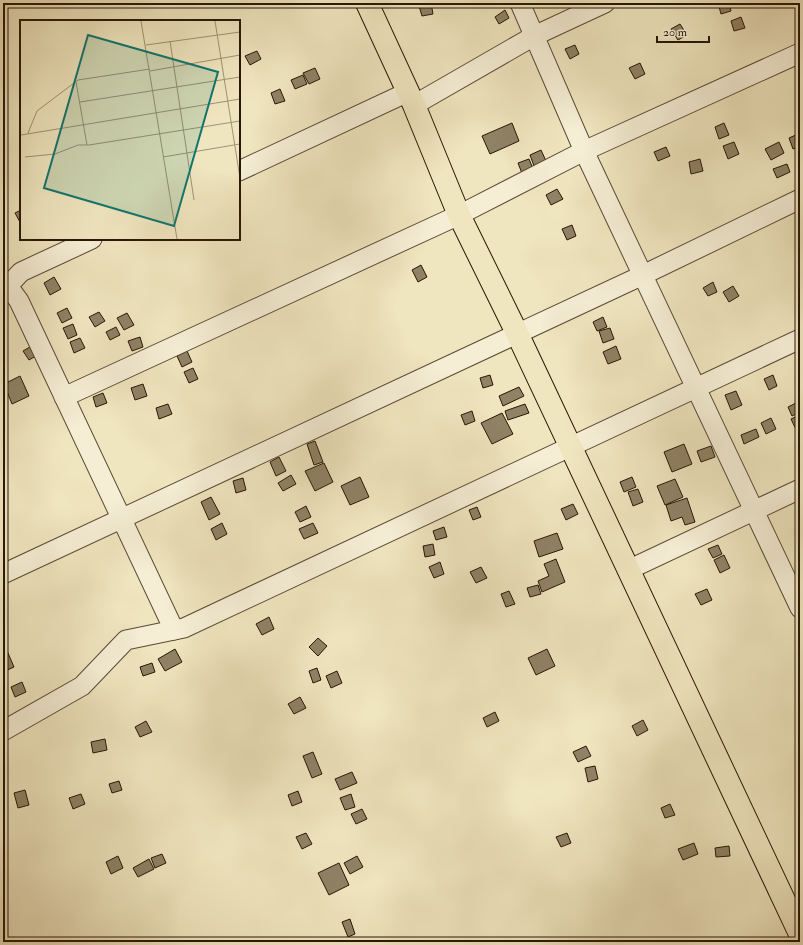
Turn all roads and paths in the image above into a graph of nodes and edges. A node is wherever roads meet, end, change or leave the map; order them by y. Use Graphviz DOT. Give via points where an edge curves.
graph roads {
  1 [pos="367,3"];
  2 [pos="520,3"];
  3 [pos="605,3"];
  4 [pos="534,36"];
  5 [pos="800,53"];
  6 [pos="411,99"];
  7 [pos="584,151"];
  8 [pos="240,171"];
  9 [pos="800,200"];
  10 [pos="459,215"];
  11 [pos="90,240"];
  12 [pos="643,275"];
  13 [pos="6,288"];
  14 [pos="517,333"];
  15 [pos="800,339"];
  16 [pos="696,387"];
  17 [pos="64,397"];
  18 [pos="570,446"];
  19 [pos="800,489"];
  20 [pos="754,511"];
  21 [pos="122,519"];
  22 [pos="628,570"];
  23 [pos="3,574"];
  24 [pos="800,608"];
  25 [pos="174,630"];
  26 [pos="3,730"];
  27 [pos="800,934"];
  1 -- 6 [label="main road"];
  2 -- 4 [label="street"];
  3 -- 4 [label="street"];
  4 -- 6 [label="street"];
  4 -- 7 [label="street"];
  5 -- 7 [label="street"];
  6 -- 8 [label="street"];
  6 -- 10 [label="main road"];
  7 -- 10 [label="street"];
  7 -- 12 [label="street"];
  9 -- 12 [label="street"];
  10 -- 14 [label="main road"];
  10 -- 17 [label="street"];
  11 -- 13 [label="street" via="21,272"];
  12 -- 14 [label="street"];
  12 -- 16 [label="street"];
  13 -- 17 [label="street" via="19,301"];
  14 -- 18 [label="main road"];
  14 -- 21 [label="street"];
  15 -- 16 [label="street"];
  16 -- 18 [label="street"];
  16 -- 20 [label="street"];
  17 -- 21 [label="street"];
  18 -- 22 [label="main road"];
  18 -- 25 [label="street" via="184,628"];
  19 -- 20 [label="street"];
  20 -- 22 [label="street"];
  20 -- 24 [label="street"];
  21 -- 23 [label="street"];
  21 -- 25 [label="street"];
  22 -- 27 [label="main road"];
  25 -- 26 [label="street" via="126,640 82,686"];
}
